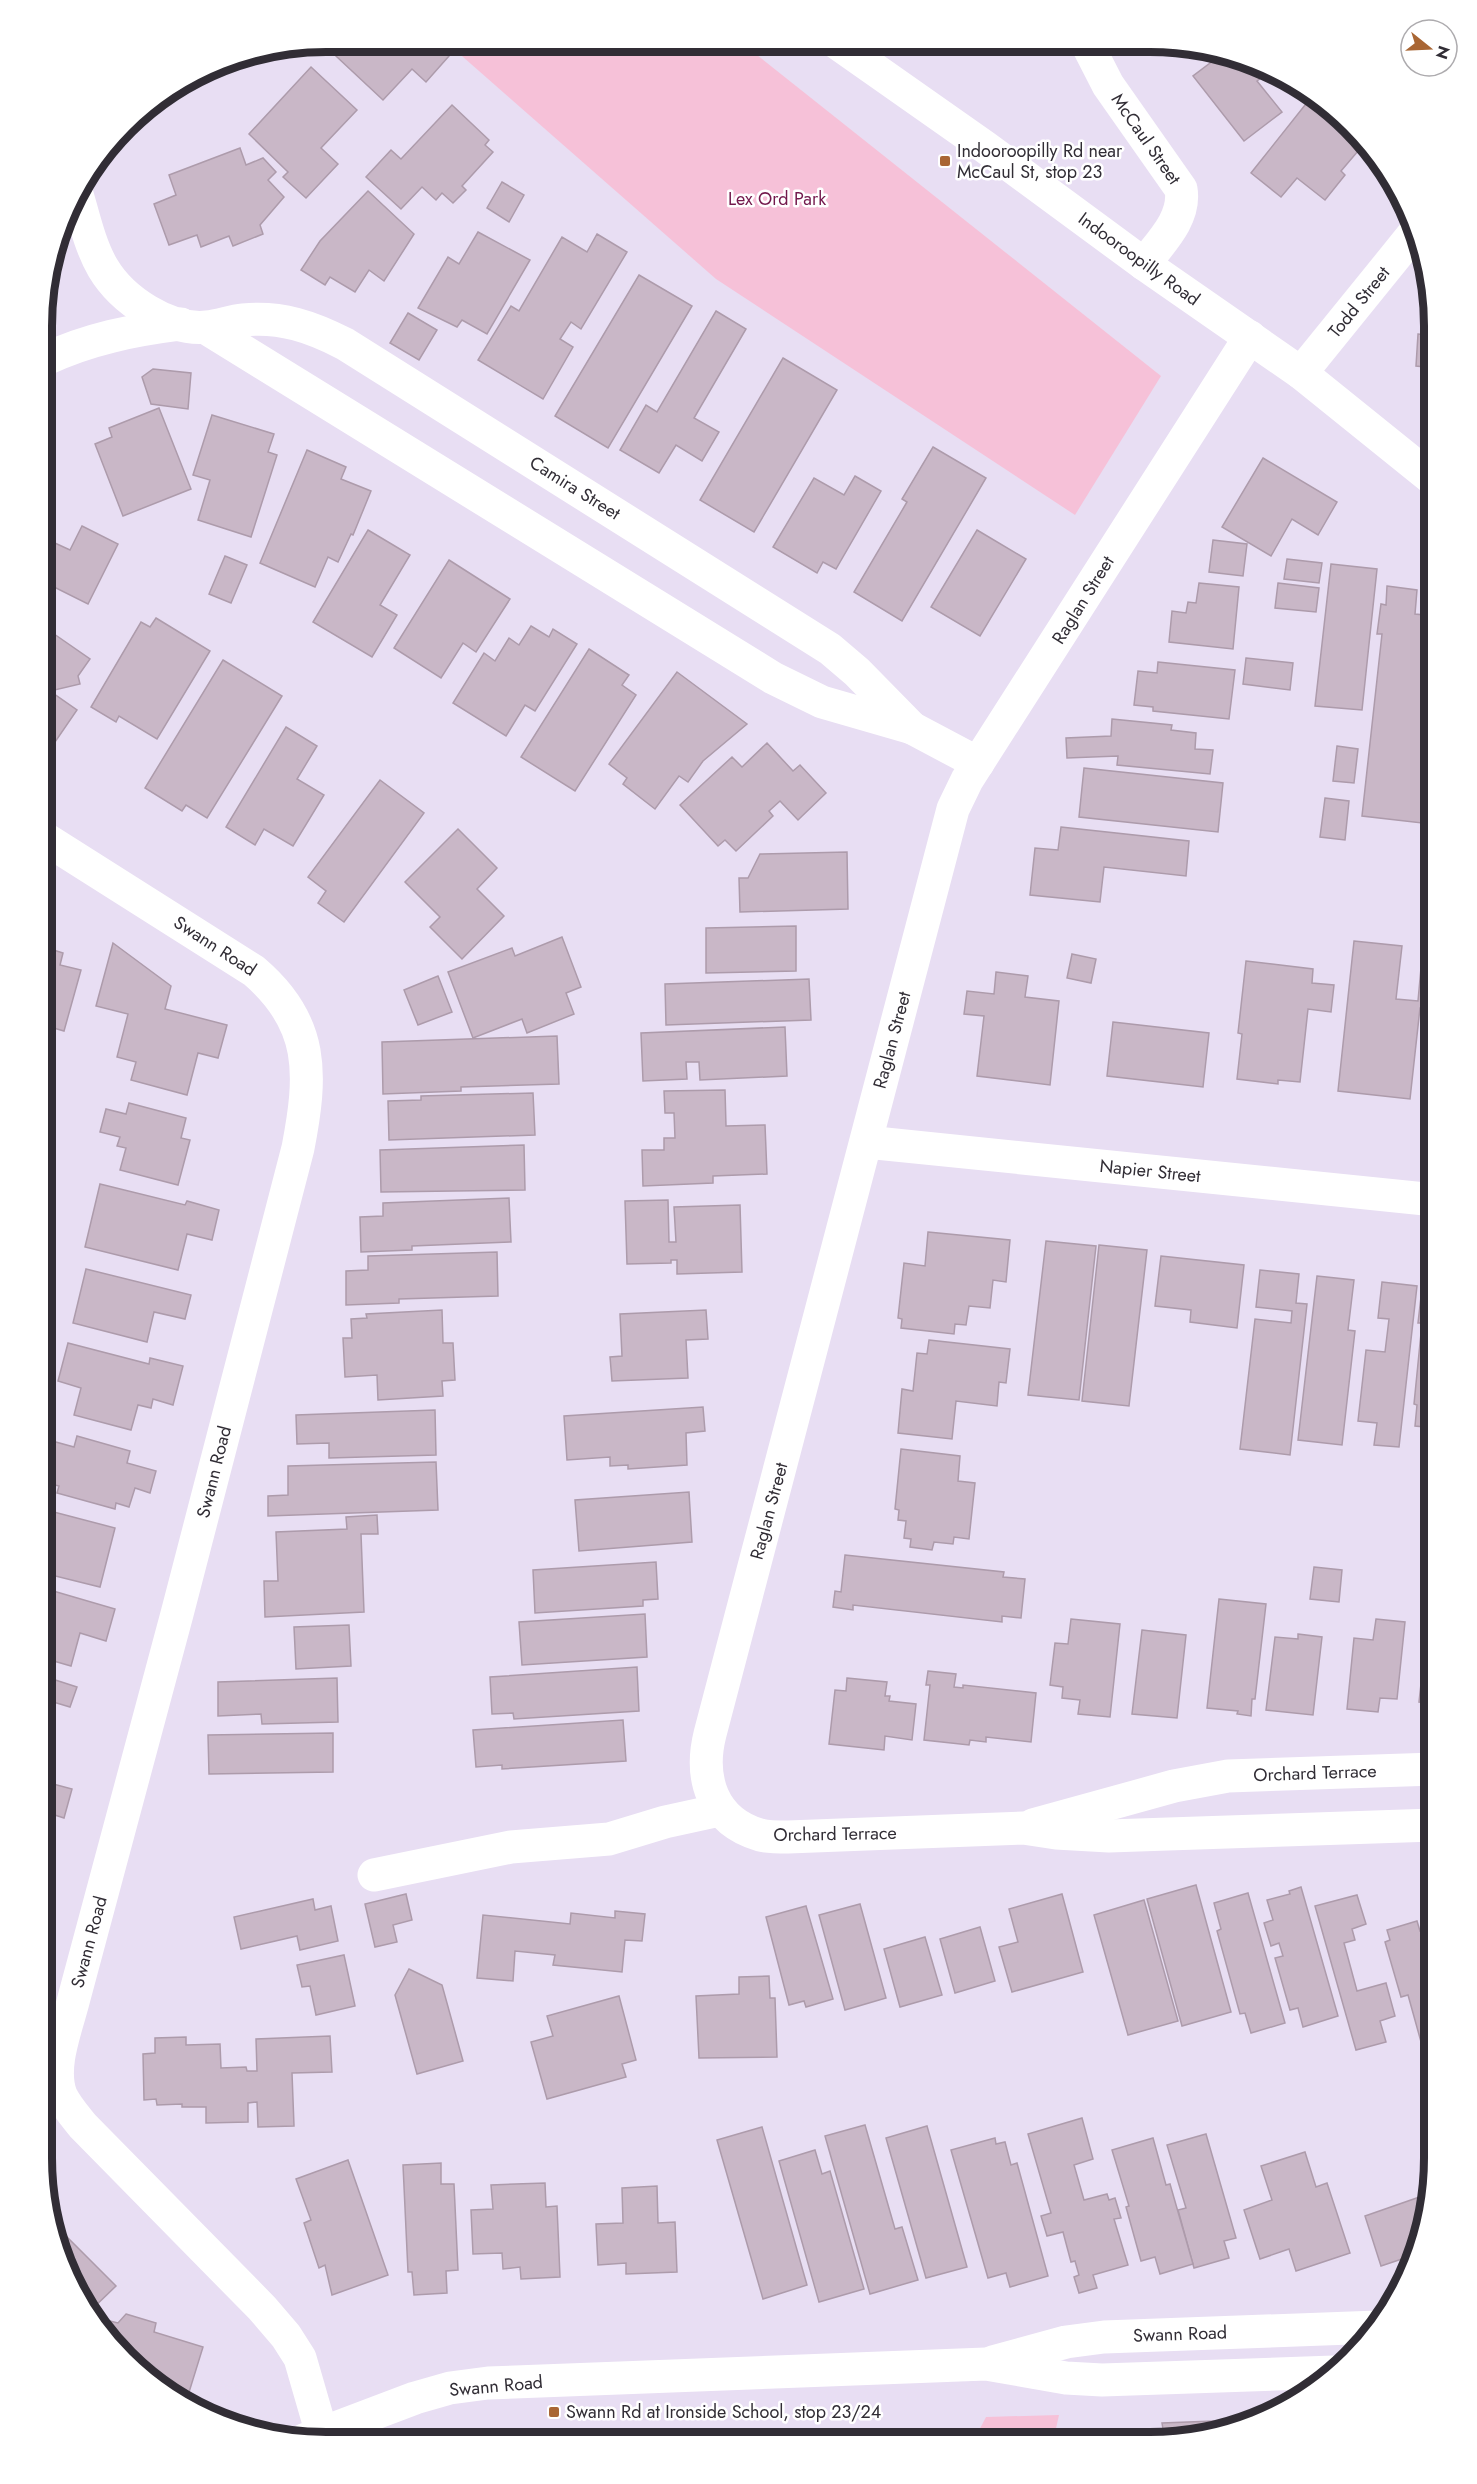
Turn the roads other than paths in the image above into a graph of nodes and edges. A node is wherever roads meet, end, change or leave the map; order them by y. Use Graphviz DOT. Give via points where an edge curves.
graph roads {
  1 [pos="848,52"];
  2 [pos="1091,52"];
  3 [pos="81,206"];
  4 [pos="1410,239"];
  5 [pos="1144,264"];
  6 [pos="194,326"];
  7 [pos="1250,338"];
  8 [pos="52,357"];
  9 [pos="1301,374"];
  10 [pos="1424,472"];
  11 [pos="912,728"];
  12 [pos="978,763"];
  13 [pos="52,843"];
  14 [pos="866,1142"];
  15 [pos="1424,1199"];
  16 [pos="1424,1769"];
  17 [pos="720,1810"];
  18 [pos="1424,1825"];
  19 [pos="1023,1828"];
  20 [pos="374,1875"];
  21 [pos="1366,2326"];
  22 [pos="986,2364"];
  23 [pos="1320,2372"];
  24 [pos="312,2431"];
  25 [pos="326,2432"];
  1 -- 5 [label="street, Indooroopilly Road"];
  2 -- 5 [label="street, McCaul Street" via="1108,85 1181,189 1182,200 1175,221"];
  3 -- 6 [label="street, Camira Street" via="98,257 115,283 144,308"];
  4 -- 9 [label="street, Todd Street"];
  5 -- 7 [label="street, Indooroopilly Road"];
  6 -- 8 [label="street, Camira Street" via="124,333"];
  6 -- 11 [label="street, Camira Street" via="774,678 822,702"];
  6 -- 11 [label="street, Camira Street" via="277,320 306,325 345,344 830,649"];
  7 -- 9 [label="street, Indooroopilly Road"];
  7 -- 12 [label="street, Raglan Street"];
  9 -- 10 [label="street, Indooroopilly Road"];
  11 -- 12 [label="street, Camira Street"];
  12 -- 14 [label="street, Raglan Street" via="957,798 950,819"];
  13 -- 24 [label="street, Swann Road" via="255,971 291,1011 301,1035 306,1096 298,1148 62,2044 58,2076 62,2096 83,2126 286,2336 300,2358"];
  14 -- 15 [label="street, Napier Street"];
  14 -- 17 [label="street, Raglan Street" via="706,1751 708,1783"];
  16 -- 19 [label="street, Orchard Terrace" via="1228,1776 1109,1802"];
  17 -- 19 [label="street, Orchard Terrace" via="740,1827 762,1836"];
  17 -- 20 [label="street" via="609,1839 511,1847"];
  18 -- 19 [label="street, Orchard Terrace" via="1109,1836"];
  21 -- 22 [label="street, Swann Road" via="1104,2337 1066,2342"];
  22 -- 23 [label="street, Swann Road" via="1102,2380"];
  22 -- 25 [label="street, Swann Road" via="488,2383 415,2398"];
}
